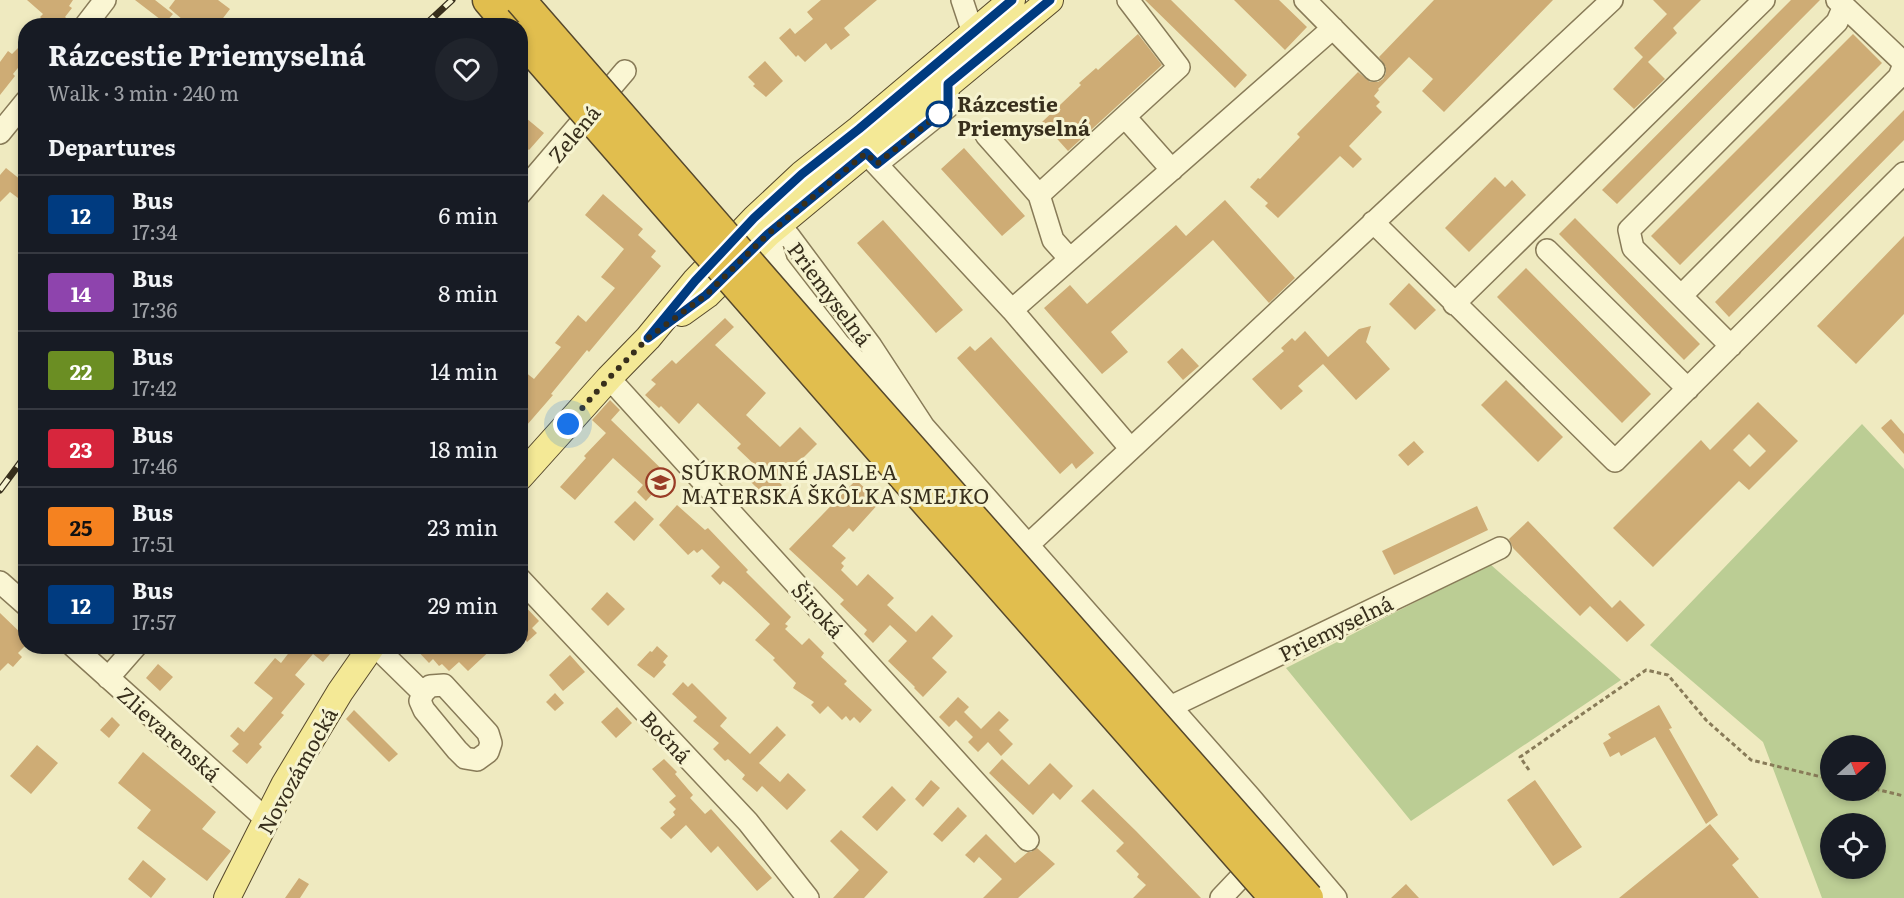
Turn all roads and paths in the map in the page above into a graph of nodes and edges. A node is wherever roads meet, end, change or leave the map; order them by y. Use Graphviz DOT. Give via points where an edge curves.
graph roads {
  1 [pos="105,0"];
  2 [pos="488,0"];
  3 [pos="520,0"];
  4 [pos="962,0"];
  5 [pos="1012,0"];
  6 [pos="1050,0"];
  7 [pos="1128,0"];
  8 [pos="1305,0"];
  9 [pos="1612,0"];
  10 [pos="1764,0"];
  11 [pos="1840,3"];
  12 [pos="91,18"];
  13 [pos="503,18"];
  14 [pos="1334,28"];
  15 [pos="980,42"];
  16 [pos="528,46"];
  17 [pos="1904,63"];
  18 [pos="1374,70"];
  19 [pos="626,71"];
  20 [pos="18,110"];
  21 [pos="1125,117"];
  22 [pos="0,133"];
  23 [pos="986,135"];
  24 [pos="871,158"];
  25 [pos="1172,170"];
  26 [pos="1904,173"];
  27 [pos="528,185"];
  28 [pos="1039,195"];
  29 [pos="1373,222"];
  30 [pos="761,226"];
  31 [pos="1547,250"];
  32 [pos="1070,259"];
  33 [pos="1681,296"];
  34 [pos="1454,304"];
  35 [pos="1012,310"];
  36 [pos="1731,346"];
  37 [pos="609,378"];
  38 [pos="1688,389"];
  39 [pos="1130,448"];
  40 [pos="528,468"];
  41 [pos="1028,545"];
  42 [pos="1500,548"];
  43 [pos="0,582"];
  44 [pos="528,588"];
  45 [pos="18,598"];
  46 [pos="82,654"];
  47 [pos="129,654"];
  48 [pos="368,654"];
  49 [pos="382,654"];
  50 [pos="108,678"];
  51 [pos="423,693"];
  52 [pos="1170,706"];
  53 [pos="1530,770"];
  54 [pos="1820,777"];
  55 [pos="1886,792"];
  56 [pos="1904,796"];
  57 [pos="267,820"];
  58 [pos="1281,834"];
  59 [pos="1028,840"];
  60 [pos="227,898"];
  61 [pos="808,898"];
  62 [pos="1221,898"];
  63 [pos="1275,898"];
  64 [pos="1308,898"];
  65 [pos="1335,898"];
  1 -- 12 [label="street"];
  2 -- 13 [label="highway"];
  3 -- 64 [label="highway, bridge"];
  4 -- 15 [label="street"];
  5 -- 15 [label="main road"];
  6 -- 15 [label="main road"];
  7 -- 21 [label="street" via="1179,67"];
  8 -- 14 [label="street"];
  9 -- 29 [label="street"];
  10 -- 34 [label="street"];
  11 -- 17 [label="street"];
  11 -- 33 [label="street" via="1837,22 1629,230 1633,248"];
  14 -- 18 [label="street"];
  14 -- 25 [label="street"];
  15 -- 24 [label="main road" via="948,84"];
  15 -- 30 [label="main road" via="802,174"];
  16 -- 63 [label="highway, bridge"];
  17 -- 33 [label="street" via="1899,77"];
  19 -- 27 [label="street, Zelená"];
  20 -- 22 [label="street"];
  21 -- 25 [label="street"];
  21 -- 28 [label="street"];
  23 -- 28 [label="street"];
  24 -- 30 [label="main road"];
  24 -- 35 [label="street"];
  25 -- 32 [label="street"];
  26 -- 36 [label="street"];
  28 -- 32 [label="street" via="1053,240"];
  29 -- 34 [label="street"];
  29 -- 39 [label="street"];
  30 -- 37 [label="main road" via="695,281"];
  30 -- 41 [label="street, Priemyselná" via="789,236 872,346 924,427"];
  31 -- 38 [label="street"];
  32 -- 35 [label="street"];
  33 -- 36 [label="street"];
  34 -- 38 [label="street" via="1615,461"];
  35 -- 39 [label="street"];
  36 -- 38 [label="street"];
  37 -- 40 [label="main road"];
  37 -- 59 [label="street, Široká"];
  39 -- 41 [label="street"];
  41 -- 52 [label="street, Priemyselná"];
  42 -- 52 [label="street, Priemyselná"];
  43 -- 45 [label="street"];
  44 -- 61 [label="street, Bočná" via="748,822"];
  46 -- 50 [label="street, Zlievarenská"];
  47 -- 50 [label="street"];
  48 -- 57 [label="main road, Novozámocká" via="324,718"];
  49 -- 51 [label="street"];
  50 -- 57 [label="street, Zlievarenská"];
  52 -- 58 [label="street, Priemyselná"];
  53 -- 54 [label="path" via="1520,757 1646,670 1668,675 1706,720 1750,760"];
  55 -- 56 [label="path"];
  57 -- 60 [label="main road, Novozámocká"];
  58 -- 62 [label="street"];
  58 -- 65 [label="street, Priemyselná"];
}
